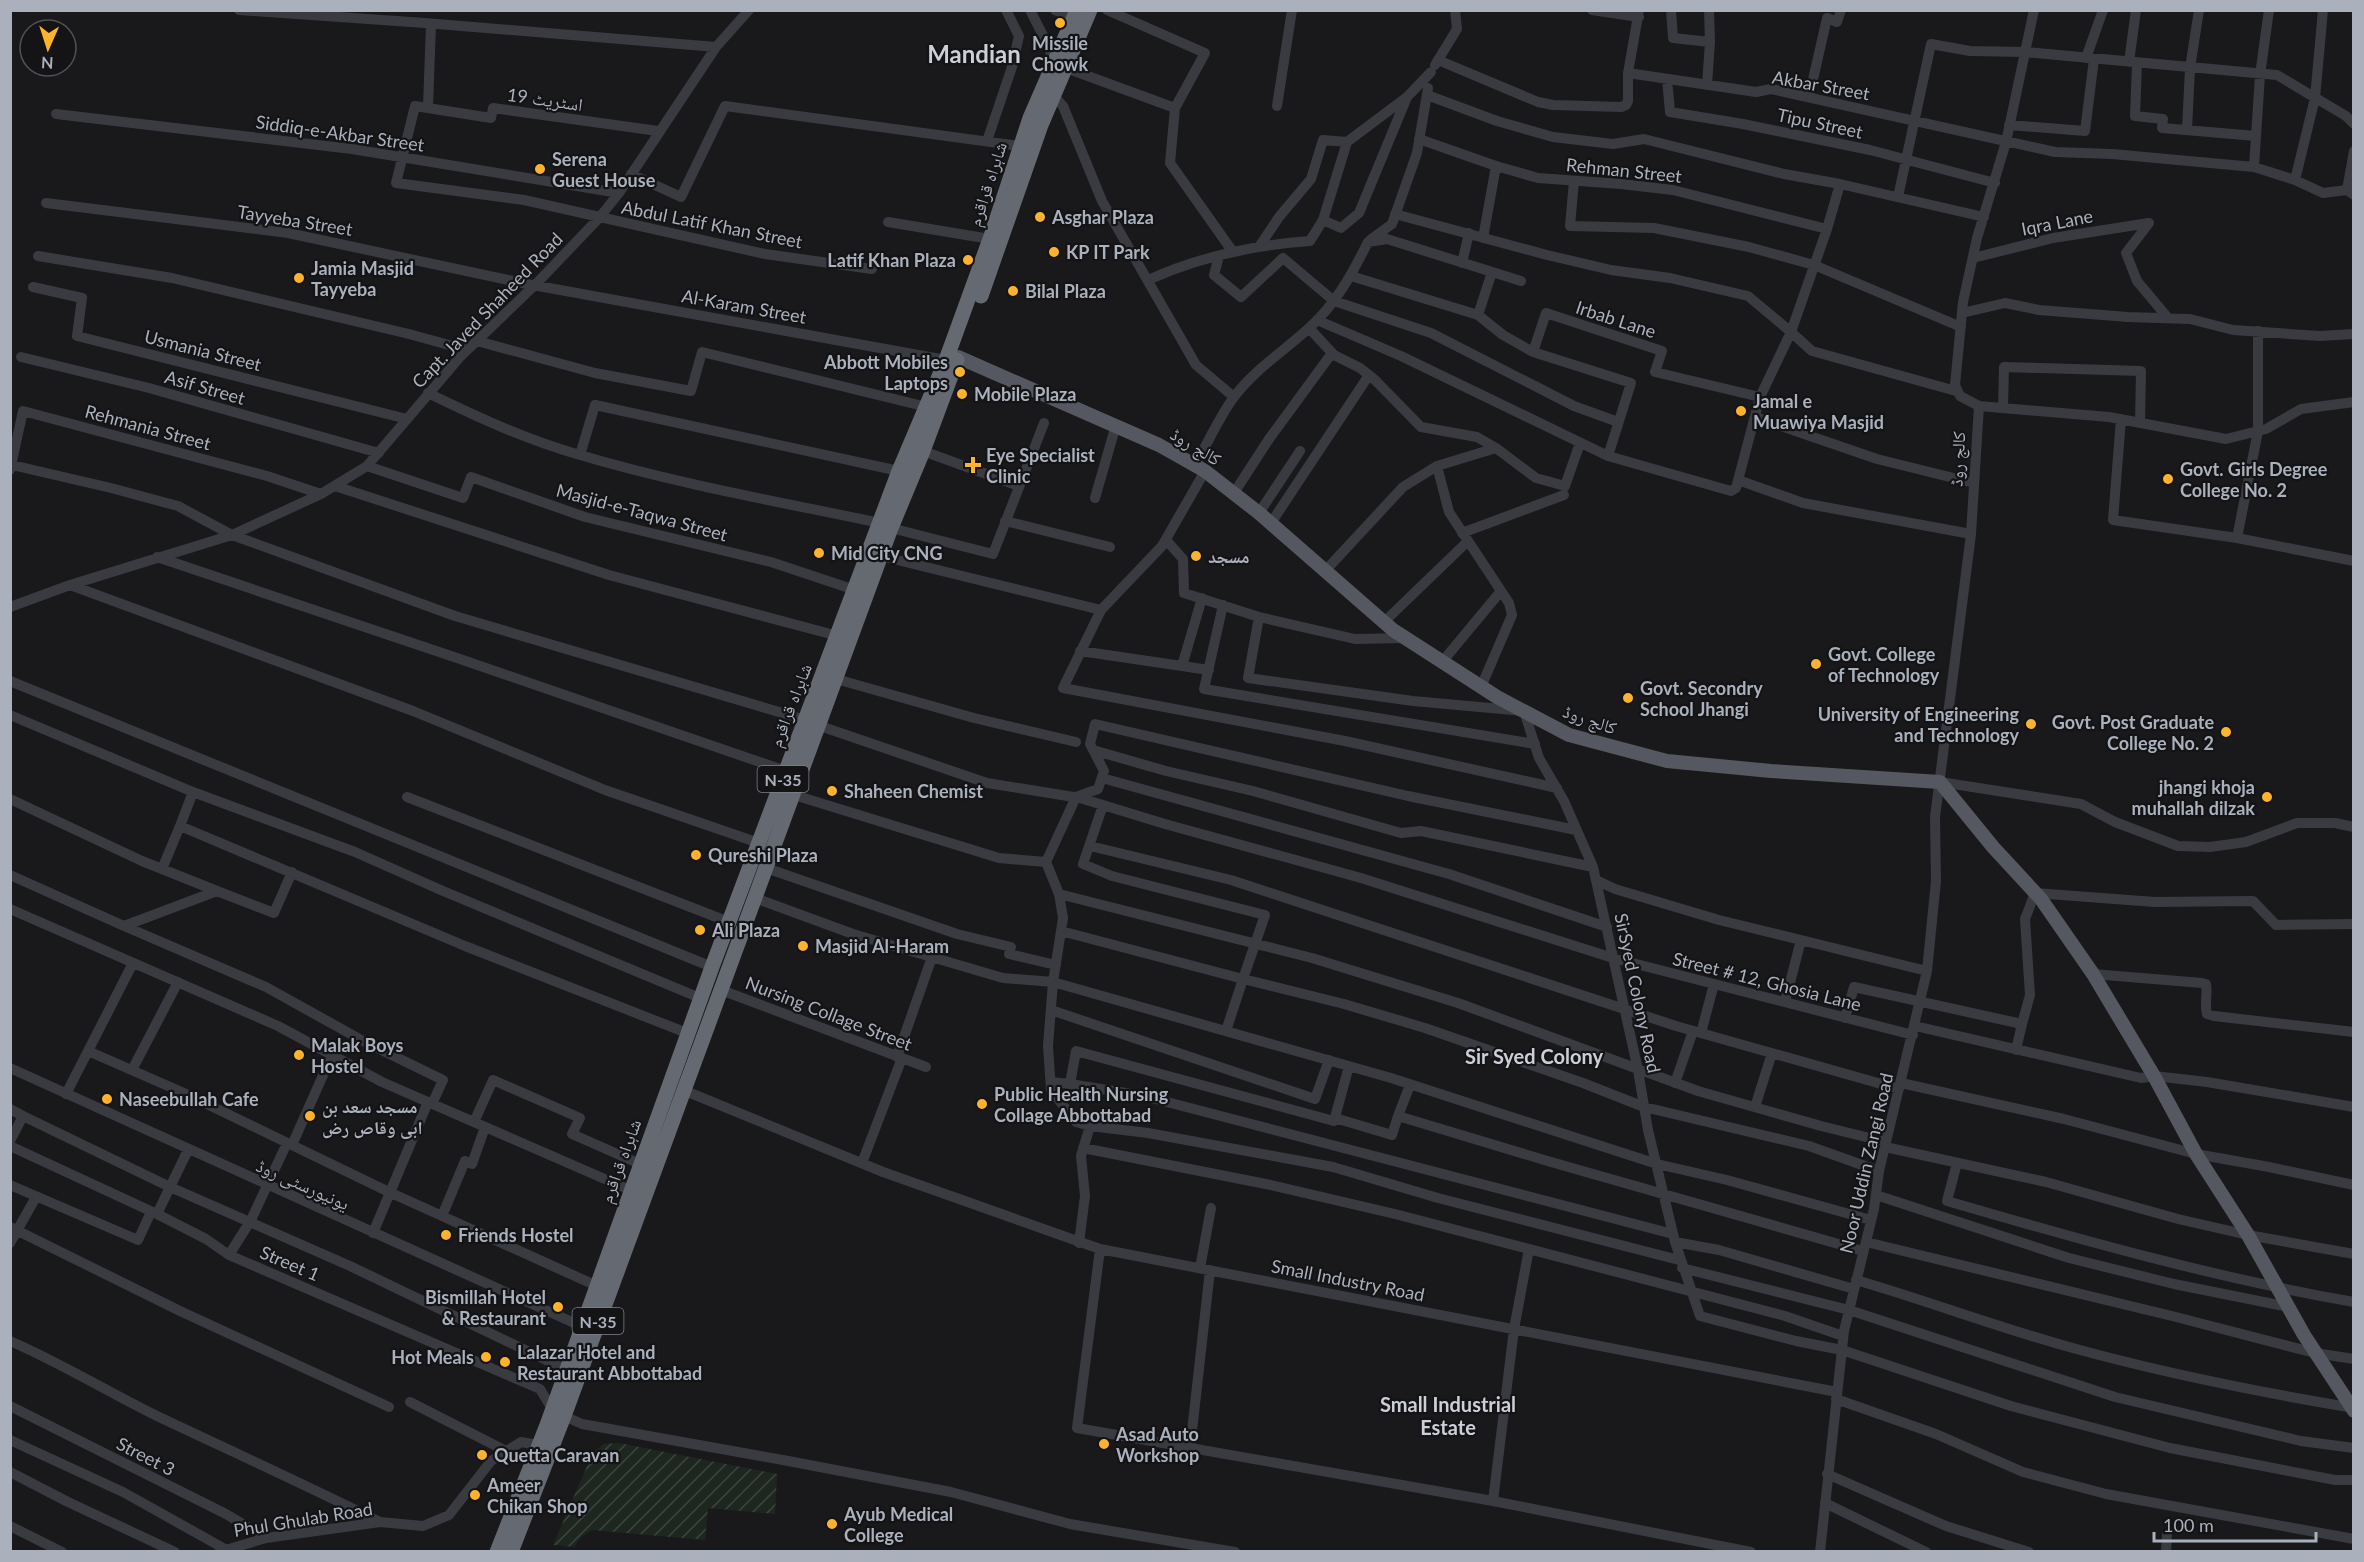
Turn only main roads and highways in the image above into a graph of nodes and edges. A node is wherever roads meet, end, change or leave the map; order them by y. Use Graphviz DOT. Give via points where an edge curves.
graph roads {
  1 [pos="1090,10"];
  2 [pos="1076,14"];
  3 [pos="1058,69"];
  4 [pos="952,358"];
  5 [pos="885,525"];
  6 [pos="813,723"];
  7 [pos="669,1084"];
  8 [pos="683,1090"];
  9 [pos="2353,1409"];
  10 [pos="558,1412"];
  11 [pos="497,1551"];
  12 [pos="511,1551"];
  1 -- 3 [label="highway, شاہراہ قراقرم / N-35"];
  2 -- 3 [label="highway, شاہراہ قراقرم / N-35"];
  3 -- 4 [label="highway, شاہراہ قراقرم / N-35" via="1054,96"];
  3 -- 4 [label="highway, شاہراہ قراقرم / N-35" via="1020,146"];
  4 -- 5 [label="highway, شاہراہ قراقرم / N-35" via="923,451"];
  4 -- 5 [label="highway, شاہراہ قراقرم / N-35" via="899,471"];
  4 -- 9 [label="main road, کالج روڈ" via="1116,425 1200,468 1406,638 1481,687 1569,735 1667,761 1940,782 2035,893 2094,974 2196,1154"];
  5 -- 6 [label="highway, شاہراہ قراقرم / N-35" via="838,636"];
  5 -- 6 [label="highway, شاہراہ قراقرم / N-35" via="881,556 836,679"];
  6 -- 7 [label="highway, شاہراہ قراقرم / N-35" via="786,771"];
  6 -- 8 [label="highway, شاہراہ قراقرم / N-35" via="794,795"];
  7 -- 8 [label="highway"];
  7 -- 10 [label="highway, شاہراہ قراقرم / N-35" via="567,1370"];
  8 -- 10 [label="highway, شاہراہ قراقرم / N-35"];
  10 -- 11 [label="highway, شاہراہ قراقرم / N-35" via="538,1445"];
  10 -- 12 [label="highway, شاہراہ قراقرم / N-35"];
}
